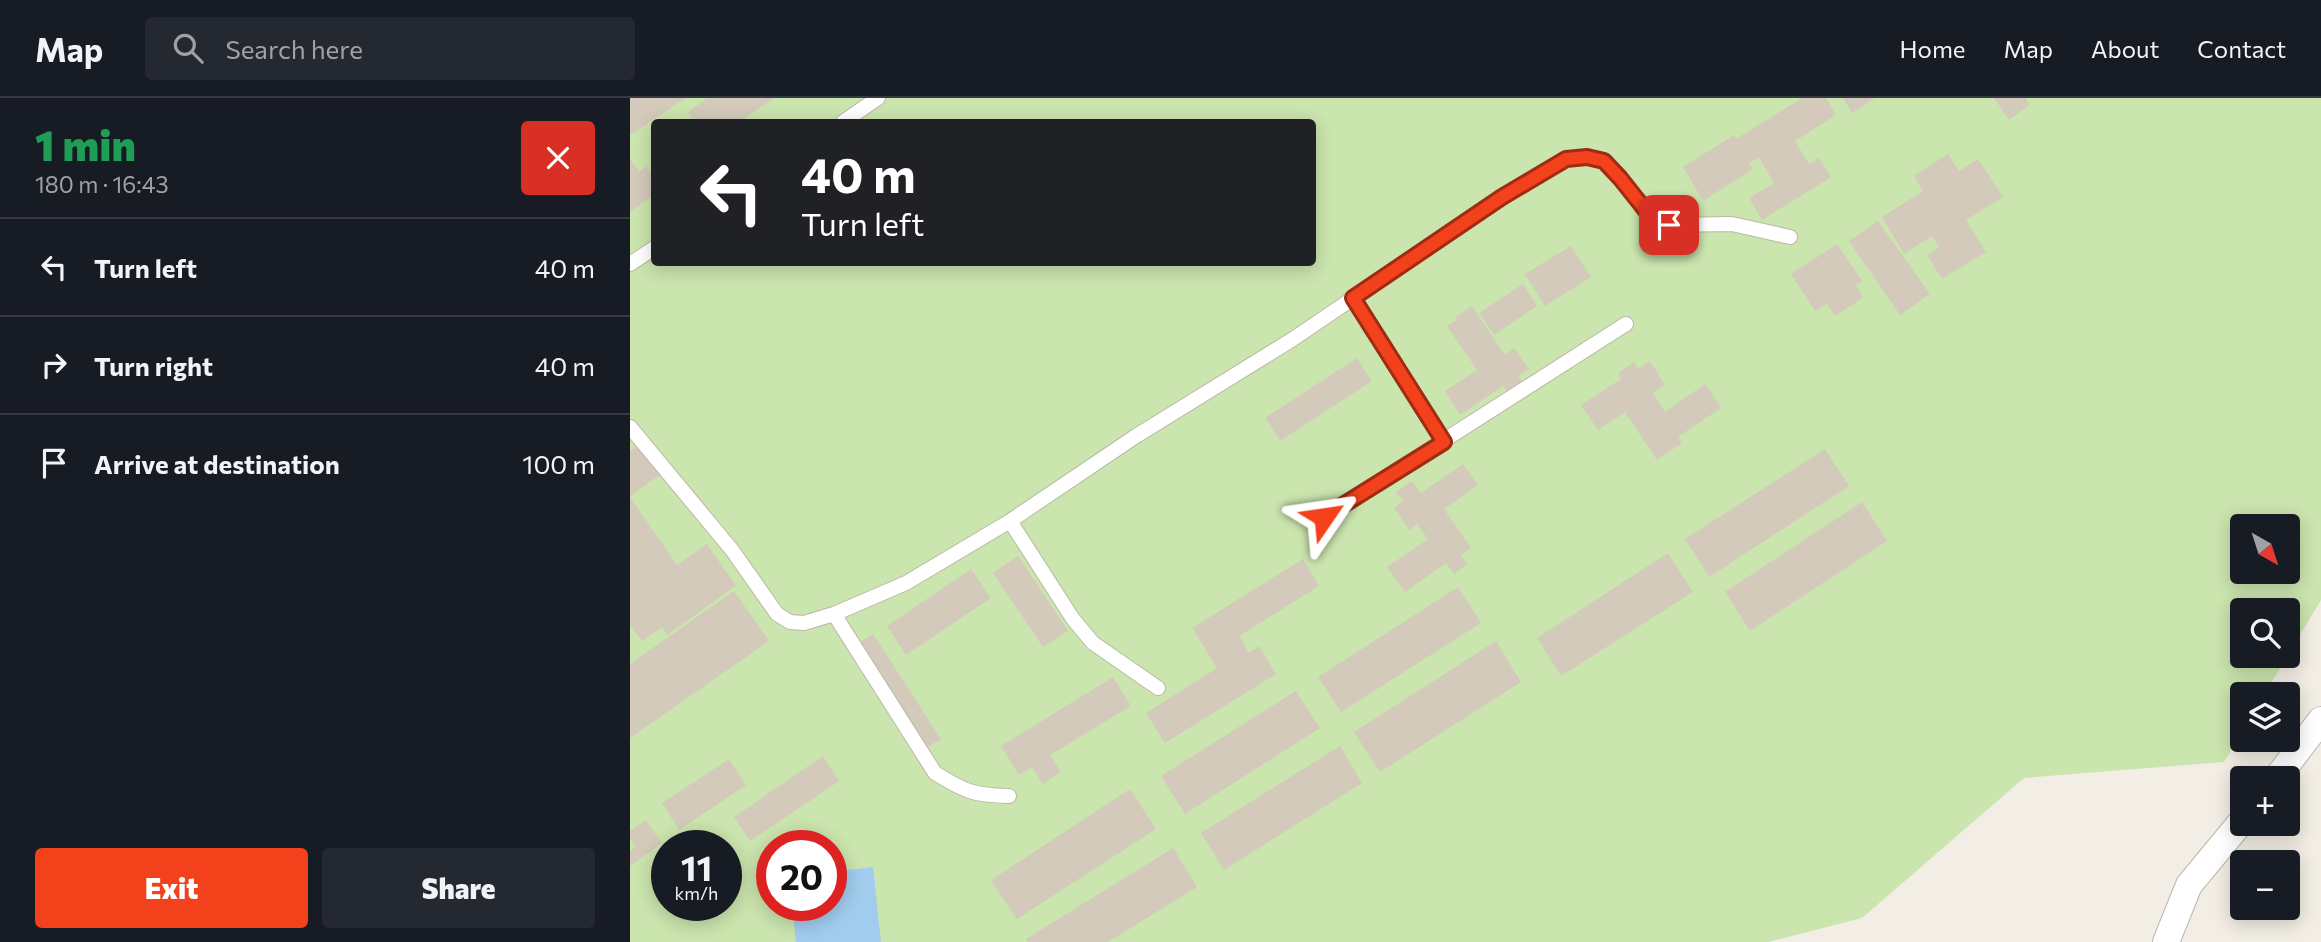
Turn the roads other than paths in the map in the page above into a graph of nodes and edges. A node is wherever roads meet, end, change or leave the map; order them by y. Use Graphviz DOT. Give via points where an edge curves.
graph roads {
  1 [pos="878,98"];
  2 [pos="847,119"];
  3 [pos="1790,237"];
  4 [pos="651,250"];
  5 [pos="630,264"];
  6 [pos="1353,298"];
  7 [pos="1626,324"];
  8 [pos="630,426"];
  9 [pos="1444,442"];
  10 [pos="1324,517"];
  11 [pos="1010,521"];
  12 [pos="834,614"];
  13 [pos="1158,688"];
  14 [pos="2321,720"];
  15 [pos="2286,766"];
  16 [pos="1009,796"];
  17 [pos="2230,835"];
  18 [pos="2166,942"];
  1 -- 2 [label="lane"];
  3 -- 6 [label="lane" via="1731,224 1669,225 1647,212 1604,161 1566,159"];
  4 -- 5 [label="lane"];
  6 -- 9 [label="lane"];
  6 -- 11 [label="lane"];
  7 -- 9 [label="lane"];
  8 -- 12 [label="lane" via="778,614 790,622 804,623"];
  9 -- 10 [label="lane"];
  11 -- 12 [label="lane" via="906,583"];
  11 -- 13 [label="lane" via="1093,643"];
  12 -- 16 [label="lane" via="936,773 977,795"];
  14 -- 15 [label="street"];
  17 -- 18 [label="street" via="2189,884"];
}
